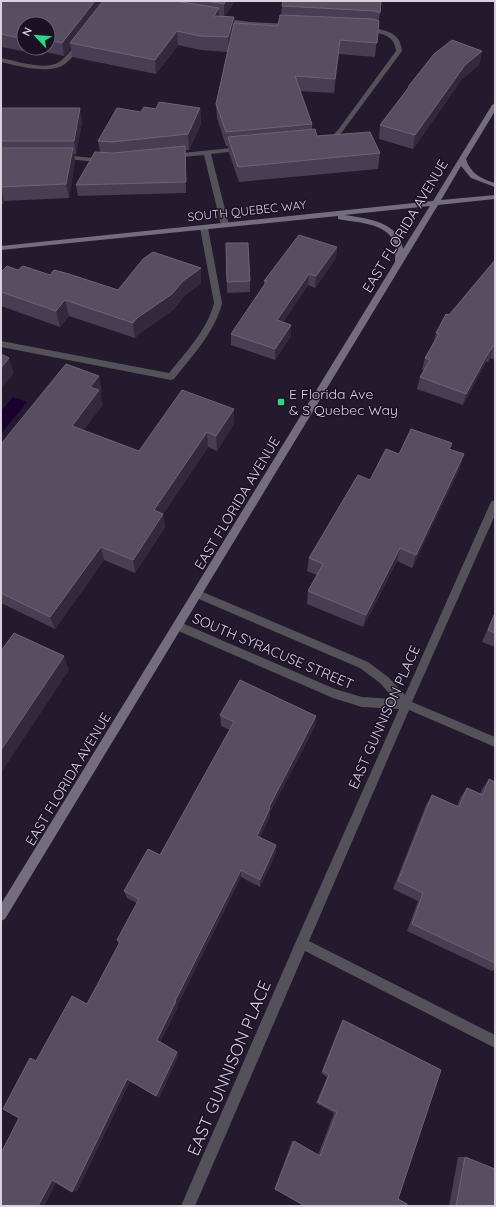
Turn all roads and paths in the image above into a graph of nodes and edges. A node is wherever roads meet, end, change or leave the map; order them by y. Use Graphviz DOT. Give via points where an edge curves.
graph roads {
  1 [pos="211,18"];
  2 [pos="302,27"];
  3 [pos="355,29"];
  4 [pos="84,36"];
  5 [pos="1,60"];
  6 [pos="495,104"];
  7 [pos="319,140"];
  8 [pos="253,147"];
  9 [pos="207,152"];
  10 [pos="168,156"];
  11 [pos="58,157"];
  12 [pos="462,158"];
  13 [pos="108,161"];
  14 [pos="495,185"];
  15 [pos="495,197"];
  16 [pos="435,203"];
  17 [pos="319,216"];
  18 [pos="225,225"];
  19 [pos="204,228"];
  20 [pos="1,248"];
  21 [pos="399,261"];
  22 [pos="1,344"];
  23 [pos="495,504"];
  24 [pos="198,594"];
  25 [pos="178,626"];
  26 [pos="406,704"];
  27 [pos="495,742"];
  28 [pos="1,915"];
  29 [pos="301,943"];
  30 [pos="495,1042"];
  31 [pos="188,1206"];
  1 -- 2 [label="street" via="245,24"];
  3 -- 7 [label="street" via="373,30 391,36 398,42 399,51 340,132 328,139"];
  4 -- 5 [label="street" via="66,59 57,66"];
  6 -- 12 [label="street, EAST FLORIDA AVENUE"];
  8 -- 9 [label="street"];
  9 -- 10 [label="street"];
  9 -- 18 [label="street"];
  11 -- 13 [label="street"];
  12 -- 14 [label="street" via="470,174"];
  12 -- 16 [label="street, EAST FLORIDA AVENUE"];
  15 -- 16 [label="street, SOUTH QUEBEC WAY"];
  16 -- 17 [label="street, SOUTH QUEBEC WAY"];
  16 -- 21 [label="street, EAST FLORIDA AVENUE"];
  17 -- 18 [label="street, SOUTH QUEBEC WAY"];
  17 -- 21 [label="street" via="373,223 389,230 398,241"];
  18 -- 19 [label="street, SOUTH QUEBEC WAY"];
  19 -- 20 [label="street, SOUTH QUEBEC WAY"];
  19 -- 22 [label="street" via="217,309 171,377"];
  21 -- 24 [label="street, EAST FLORIDA AVENUE"];
  23 -- 26 [label="street, EAST GUNNISON PLACE"];
  24 -- 25 [label="street, EAST FLORIDA AVENUE"];
  24 -- 26 [label="street, SOUTH SYRACUSE STREET" via="364,665 384,680"];
  25 -- 26 [label="street, SOUTH SYRACUSE STREET" via="332,694 362,702"];
  25 -- 28 [label="street, EAST FLORIDA AVENUE"];
  26 -- 27 [label="street, SOUTH SYRACUSE STREET"];
  26 -- 29 [label="street, EAST GUNNISON PLACE"];
  29 -- 30 [label="street"];
  29 -- 31 [label="street, EAST GUNNISON PLACE"];
}
